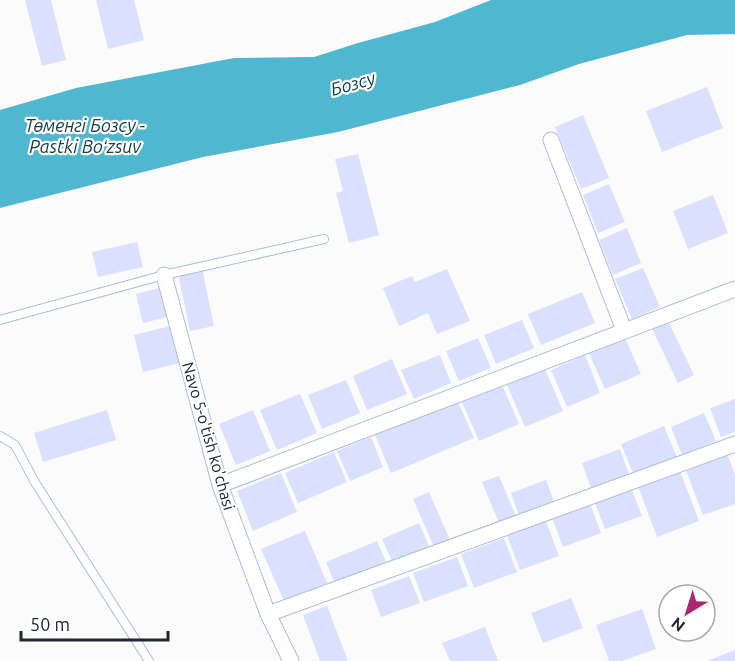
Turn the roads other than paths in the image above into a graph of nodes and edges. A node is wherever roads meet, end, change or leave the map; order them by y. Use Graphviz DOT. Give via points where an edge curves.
graph roads {
  1 [pos="551,140"];
  2 [pos="324,239"];
  3 [pos="164,275"];
  4 [pos="735,288"];
  5 [pos="0,320"];
  6 [pos="624,330"];
  7 [pos="0,436"];
  8 [pos="735,444"];
  9 [pos="220,485"];
  10 [pos="268,614"];
  11 [pos="149,661"];
  12 [pos="291,661"];
  1 -- 6 [label="street"];
  2 -- 3 [label="lane"];
  3 -- 5 [label="lane"];
  3 -- 9 [label="street, Navo 5-o'tish ko'chasi"];
  4 -- 6 [label="street"];
  6 -- 9 [label="street"];
  7 -- 11 [label="lane" via="15,445"];
  8 -- 10 [label="street"];
  9 -- 10 [label="street, Navo 5-o'tish ko'chasi"];
  10 -- 12 [label="street, Navo 5-o'tish ko'chasi"];
}
